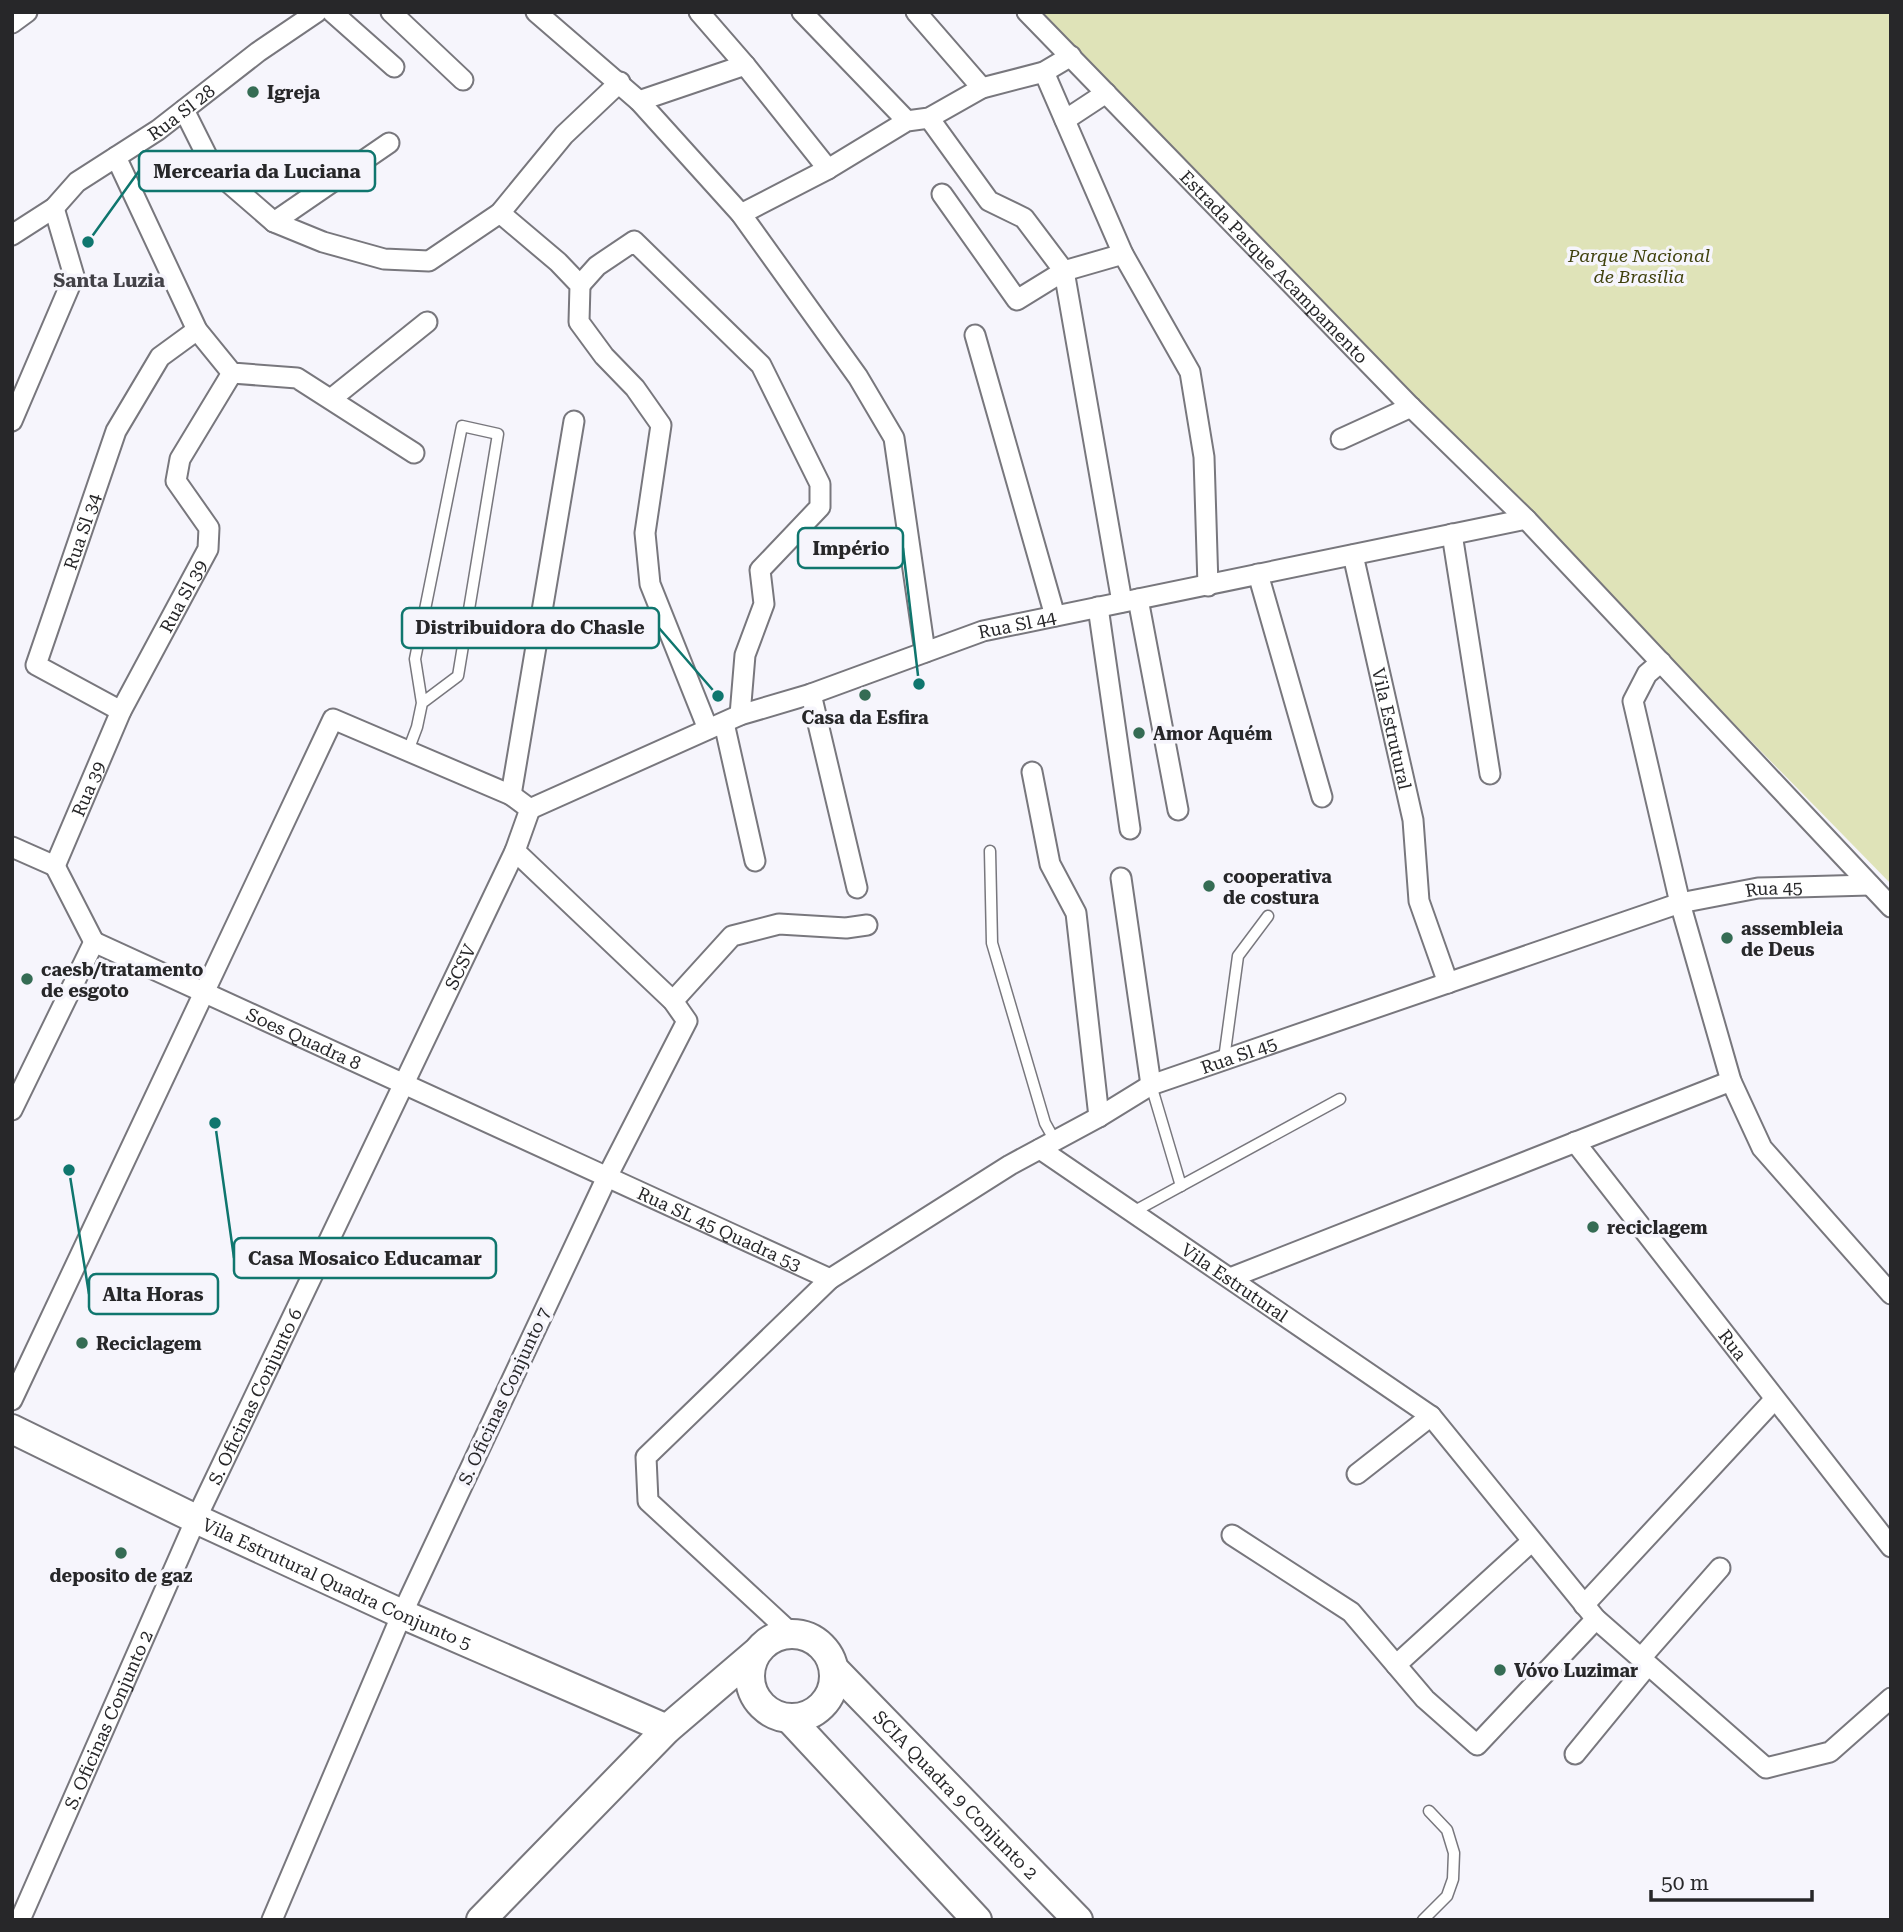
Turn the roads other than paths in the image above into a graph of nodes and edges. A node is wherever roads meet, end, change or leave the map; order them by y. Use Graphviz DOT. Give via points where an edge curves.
graph roads {
  1 [pos="27,12"];
  2 [pos="317,12"];
  3 [pos="332,12"];
  4 [pos="391,12"];
  5 [pos="536,12"];
  6 [pos="699,12"];
  7 [pos="802,12"];
  8 [pos="916,12"];
  9 [pos="1027,12"];
  10 [pos="12,23"];
  11 [pos="1071,56"];
  12 [pos="745,65"];
  13 [pos="394,67"];
  14 [pos="1044,72"];
  15 [pos="463,80"];
  16 [pos="620,82"];
  17 [pos="982,88"];
  18 [pos="1106,93"];
  19 [pos="639,101"];
  20 [pos="184,110"];
  21 [pos="929,118"];
  22 [pos="1065,120"];
  23 [pos="906,121"];
  24 [pos="389,143"];
  25 [pos="116,157"];
  26 [pos="828,169"];
  27 [pos="942,194"];
  28 [pos="54,208"];
  29 [pos="500,213"];
  30 [pos="741,214"];
  31 [pos="274,222"];
  32 [pos="12,235"];
  33 [pos="1123,254"];
  34 [pos="1064,271"];
  35 [pos="580,285"];
  36 [pos="427,322"];
  37 [pos="197,330"];
  38 [pos="975,335"];
  39 [pos="232,373"];
  40 [pos="331,399"];
  41 [pos="1410,407"];
  42 [pos="12,421"];
  43 [pos="574,421"];
  44 [pos="1341,439"];
  45 [pos="414,453"];
  46 [pos="1526,519"];
  47 [pos="1452,534"];
  48 [pos="1353,555"];
  49 [pos="1258,574"];
  50 [pos="1208,586"];
  51 [pos="1130,601"];
  52 [pos="1098,607"];
  53 [pos="1055,616"];
  54 [pos="925,652"];
  55 [pos="1661,662"];
  56 [pos="811,694"];
  57 [pos="422,703"];
  58 [pos="121,711"];
  59 [pos="724,722"];
  60 [pos="408,751"];
  61 [pos="1032,772"];
  62 [pos="1490,774"];
  63 [pos="511,795"];
  64 [pos="1322,797"];
  65 [pos="530,809"];
  66 [pos="1178,810"];
  67 [pos="1130,829"];
  68 [pos="12,847"];
  69 [pos="515,851"];
  70 [pos="990,851"];
  71 [pos="755,861"];
  72 [pos="55,866"];
  73 [pos="1121,878"];
  74 [pos="1870,885"];
  75 [pos="858,888"];
  76 [pos="1680,903"];
  77 [pos="1891,907"];
  78 [pos="1268,916"];
  79 [pos="867,925"];
  80 [pos="94,942"];
  81 [pos="1448,983"];
  82 [pos="205,993"];
  83 [pos="673,1001"];
  84 [pos="1224,1059"];
  85 [pos="1731,1081"];
  86 [pos="404,1084"];
  87 [pos="1151,1085"];
  88 [pos="1340,1099"];
  89 [pos="12,1110"];
  90 [pos="1099,1117"];
  91 [pos="1575,1142"];
  92 [pos="1047,1145"];
  93 [pos="607,1177"];
  94 [pos="1181,1186"];
  95 [pos="1133,1213"];
  96 [pos="1230,1278"];
  97 [pos="830,1279"];
  98 [pos="1891,1294"];
  99 [pos="12,1400"];
  100 [pos="1774,1400"];
  101 [pos="1431,1416"];
  102 [pos="12,1429"];
  103 [pos="1357,1474"];
  104 [pos="195,1520"];
  105 [pos="1232,1535"];
  106 [pos="1531,1542"];
  107 [pos="1891,1547"];
  108 [pos="1720,1568"];
  109 [pos="1590,1612"];
  110 [pos="401,1614"];
  111 [pos="792,1634"];
  112 [pos="756,1653"];
  113 [pos="1644,1661"];
  114 [pos="1396,1665"];
  115 [pos="834,1669"];
  116 [pos="1891,1698"];
  117 [pos="695,1705"];
  118 [pos="777,1714"];
  119 [pos="667,1729"];
  120 [pos="1575,1754"];
  121 [pos="1429,1811"];
  122 [pos="20,1920"];
  123 [pos="272,1920"];
  124 [pos="481,1920"];
  125 [pos="977,1920"];
  126 [pos="1078,1920"];
  127 [pos="1423,1920"];
  1 -- 10 [label="street"];
  2 -- 20 [label="street, Rua Sl 28"];
  3 -- 13 [label="street"];
  4 -- 15 [label="street"];
  5 -- 16 [label="street"];
  6 -- 12 [label="street"];
  7 -- 23 [label="street"];
  8 -- 17 [label="street"];
  9 -- 11 [label="street, Estrada Parque Acampamento"];
  11 -- 14 [label="street"];
  11 -- 18 [label="street, Estrada Parque Acampamento"];
  12 -- 19 [label="street"];
  12 -- 26 [label="street"];
  14 -- 17 [label="street"];
  14 -- 22 [label="street"];
  16 -- 19 [label="street"];
  16 -- 29 [label="street" via="564,135"];
  17 -- 21 [label="street"];
  18 -- 22 [label="street"];
  18 -- 41 [label="street, Estrada Parque Acampamento"];
  19 -- 30 [label="street"];
  20 -- 25 [label="street, Rua Sl 28"];
  20 -- 31 [label="street" via="214,170"];
  21 -- 23 [label="street"];
  21 -- 34 [label="street" via="989,201 1024,218"];
  22 -- 33 [label="street"];
  23 -- 26 [label="street"];
  24 -- 31 [label="street"];
  25 -- 28 [label="street, Rua Sl 28" via="77,182"];
  25 -- 37 [label="street"];
  26 -- 30 [label="street"];
  27 -- 34 [label="street" via="1017,300"];
  28 -- 32 [label="street, Rua Sl 28"];
  28 -- 42 [label="street" via="75,276"];
  29 -- 31 [label="street" via="429,261 384,259 323,243"];
  29 -- 35 [label="street"];
  30 -- 54 [label="street" via="858,377 894,438"];
  33 -- 34 [label="street"];
  33 -- 50 [label="street" via="1190,372 1204,457"];
  34 -- 51 [label="street"];
  35 -- 59 [label="street" via="579,322 661,425 645,533 650,584"];
  35 -- 59 [label="street" via="597,266 634,241 761,365 820,484 820,507 760,570 764,604"];
  36 -- 40 [label="street"];
  37 -- 39 [label="street"];
  37 -- 58 [label="street, Rua Sl 34" via="160,358 116,431 36,665"];
  38 -- 53 [label="street"];
  39 -- 40 [label="street" via="297,377"];
  39 -- 58 [label="street, Rua Sl 39" via="180,458 176,481 209,528 208,550"];
  40 -- 45 [label="street"];
  41 -- 44 [label="street"];
  41 -- 46 [label="street, Estrada Parque Acampamento"];
  43 -- 63 [label="street"];
  46 -- 47 [label="street, Rua Sl 44"];
  46 -- 55 [label="street, Estrada Parque Acampamento"];
  47 -- 48 [label="street, Rua Sl 44"];
  47 -- 62 [label="street"];
  48 -- 49 [label="street, Rua Sl 44"];
  48 -- 81 [label="street, Vila Estrutural" via="1413,820 1419,901"];
  49 -- 50 [label="street, Rua Sl 44"];
  49 -- 64 [label="street"];
  50 -- 51 [label="street, Rua Sl 44"];
  51 -- 52 [label="street, Rua Sl 44"];
  51 -- 66 [label="street"];
  52 -- 53 [label="street, Rua Sl 44"];
  52 -- 67 [label="street"];
  53 -- 54 [label="street, Rua Sl 44" via="983,631"];
  54 -- 56 [label="street, Rua Sl 44"];
  55 -- 74 [label="street, Estrada Parque Acampamento"];
  55 -- 76 [label="street" via="1647,674 1633,701"];
  56 -- 59 [label="street, Rua Sl 44"];
  56 -- 75 [label="street"];
  57 -- 57 [label="lane" via="415,659 462,426 498,434 458,676"];
  57 -- 60 [label="lane"];
  58 -- 72 [label="street, Rua 39"];
  59 -- 65 [label="street, Rua Sl 44"];
  59 -- 71 [label="street"];
  60 -- 63 [label="street"];
  60 -- 82 [label="street" via="333,719"];
  61 -- 90 [label="street" via="1050,864 1076,913"];
  63 -- 65 [label="street"];
  65 -- 69 [label="street, SCSV"];
  68 -- 72 [label="street"];
  69 -- 83 [label="street"];
  69 -- 86 [label="street, SCSV"];
  70 -- 92 [label="lane" via="992,943 1045,1123"];
  72 -- 80 [label="street"];
  73 -- 87 [label="street"];
  74 -- 76 [label="street, Rua 45" via="1758,888"];
  74 -- 77 [label="street, Estrada Parque Acampamento"];
  76 -- 81 [label="street, Rua Sl 45"];
  76 -- 85 [label="street"];
  78 -- 84 [label="lane" via="1238,956"];
  79 -- 83 [label="street" via="779,924 732,936"];
  80 -- 82 [label="street, Soes Quadra 8"];
  80 -- 89 [label="street"];
  81 -- 84 [label="street, Rua Sl 45"];
  82 -- 86 [label="street, Soes Quadra 8"];
  82 -- 99 [label="street"];
  83 -- 93 [label="street, S. Oficinas Conjunto 7" via="687,1021"];
  84 -- 87 [label="street, Rua Sl 45"];
  85 -- 91 [label="street"];
  85 -- 98 [label="street" via="1762,1148"];
  86 -- 93 [label="street, Soes Quadra 8"];
  86 -- 104 [label="street, S. Oficinas Conjunto 6"];
  87 -- 90 [label="street, Rua Sl 45"];
  87 -- 94 [label="lane"];
  88 -- 94 [label="lane"];
  90 -- 92 [label="street, Rua Sl 45"];
  91 -- 96 [label="street"];
  91 -- 100 [label="street, Rua"];
  92 -- 95 [label="street, Vila Estrutural"];
  92 -- 97 [label="street, Rua Sl 45"];
  93 -- 97 [label="street, Rua SL 45 Quadra 53"];
  93 -- 110 [label="street, S. Oficinas Conjunto 7"];
  94 -- 95 [label="lane"];
  95 -- 96 [label="street, Vila Estrutural"];
  96 -- 101 [label="street, Vila Estrutural"];
  97 -- 111 [label="street, Rua Sl 45" via="646,1457 648,1501"];
  100 -- 107 [label="street, Rua"];
  100 -- 109 [label="street"];
  101 -- 103 [label="street"];
  101 -- 106 [label="street, Vila Estrutural"];
  102 -- 104 [label="street, Vila Estrutural Quadra Conjunto 5"];
  104 -- 110 [label="street, Vila Estrutural Quadra Conjunto 5"];
  104 -- 122 [label="street, S. Oficinas Conjunto 2"];
  105 -- 114 [label="street" via="1351,1612"];
  106 -- 109 [label="street, Vila Estrutural"];
  106 -- 114 [label="street"];
  108 -- 113 [label="street"];
  109 -- 113 [label="street, Vila Estrutural"];
  109 -- 114 [label="street" via="1477,1745 1425,1699"];
  110 -- 119 [label="street, Vila Estrutural Quadra Conjunto 5"];
  110 -- 123 [label="street, S. Oficinas Conjunto 7"];
  111 -- 112 [label="street" via="772,1639"];
  111 -- 115 [label="street" via="819,1644"];
  112 -- 117 [label="street"];
  112 -- 118 [label="street" via="750,1667 755,1697"];
  113 -- 116 [label="street, Vila Estrutural" via="1766,1768 1830,1752"];
  113 -- 120 [label="street"];
  115 -- 118 [label="street" via="833,1688 823,1704 808,1715"];
  115 -- 126 [label="street, SCIA Quadra 9 Conjunto 2"];
  117 -- 118 [label="street" via="728,1699"];
  117 -- 119 [label="street"];
  118 -- 125 [label="street"];
  119 -- 124 [label="street"];
  121 -- 127 [label="lane" via="1447,1830 1454,1853 1453,1879 1447,1896"];
}
